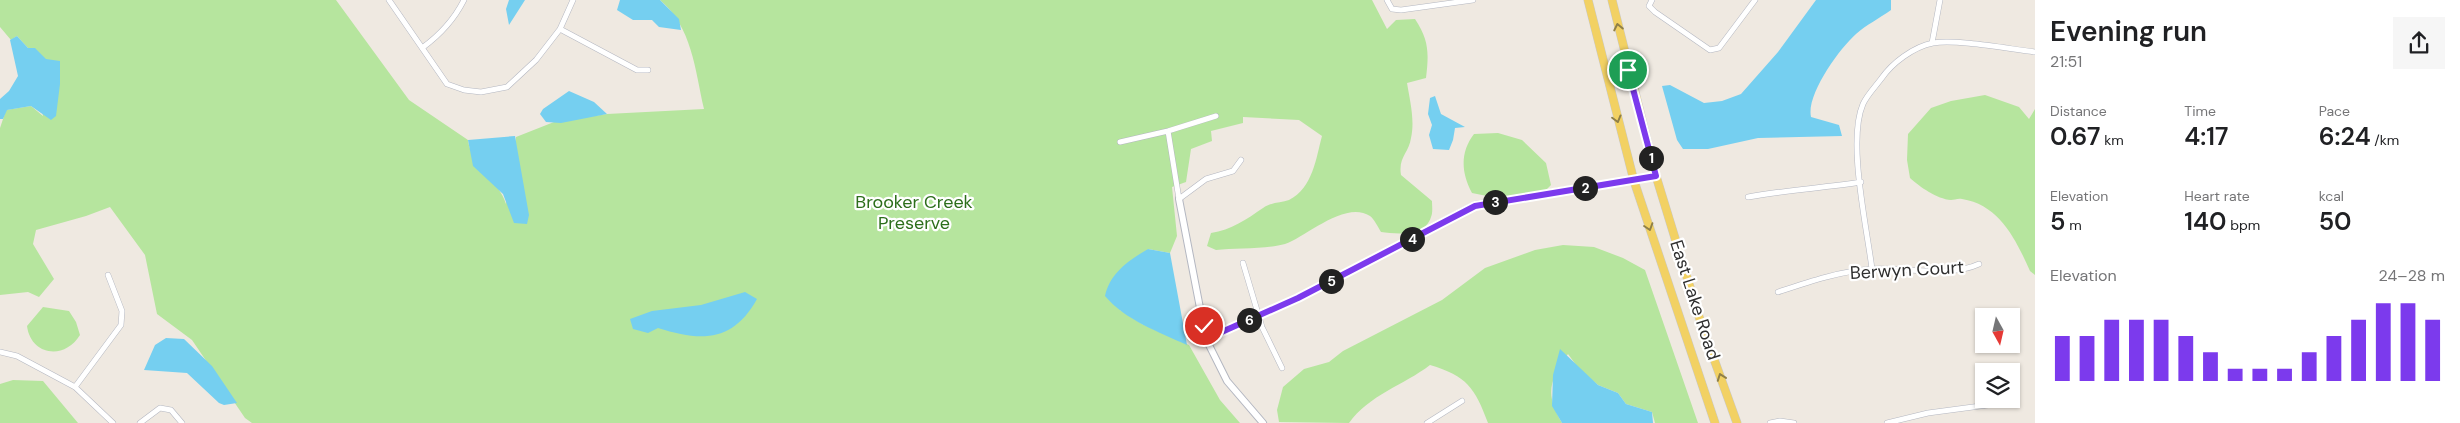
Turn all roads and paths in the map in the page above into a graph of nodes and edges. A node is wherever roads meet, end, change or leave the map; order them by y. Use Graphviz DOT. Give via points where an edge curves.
graph roads {
  1 [pos="389,0"];
  2 [pos="464,0"];
  3 [pos="573,0"];
  4 [pos="1387,0"];
  5 [pos="1473,0"];
  6 [pos="1588,0"];
  7 [pos="1612,0"];
  8 [pos="1755,0"];
  9 [pos="1940,0"];
  10 [pos="1650,3"];
  11 [pos="560,29"];
  12 [pos="1932,43"];
  13 [pos="422,48"];
  14 [pos="2035,52"];
  15 [pos="648,70"];
  16 [pos="1216,116"];
  17 [pos="1168,131"];
  18 [pos="1120,142"];
  19 [pos="1241,160"];
  20 [pos="1656,176"];
  21 [pos="1634,181"];
  22 [pos="1861,182"];
  23 [pos="1748,197"];
  24 [pos="1179,199"];
  25 [pos="1243,263"];
  26 [pos="1979,264"];
  27 [pos="1872,269"];
  28 [pos="108,275"];
  29 [pos="1778,292"];
  30 [pos="1260,315"];
  31 [pos="1206,339"];
  32 [pos="0,352"];
  33 [pos="1282,368"];
  34 [pos="75,387"];
  35 [pos="1462,401"];
  36 [pos="1975,407"];
  37 [pos="113,423"];
  38 [pos="140,423"];
  39 [pos="182,423"];
  40 [pos="1263,423"];
  41 [pos="1427,423"];
  42 [pos="1715,423"];
  43 [pos="1737,423"];
  44 [pos="1770,423"];
  45 [pos="1794,423"];
  46 [pos="1887,423"];
  1 -- 13 [label="street"];
  2 -- 13 [label="street" via="438,36"];
  3 -- 11 [label="street"];
  4 -- 5 [label="street" via="1392,9 1402,10"];
  6 -- 21 [label="main road, East Lake Road, one-way"];
  20 -- 7 [label="main road, East Lake Road, one-way"];
  8 -- 10 [label="street" via="1719,48 1710,50"];
  9 -- 12 [label="street"];
  11 -- 13 [label="street" via="536,60 507,87 481,92 447,84"];
  11 -- 15 [label="street" via="637,70"];
  12 -- 14 [label="street"];
  12 -- 22 [label="street" via="1888,68 1863,103 1857,127"];
  16 -- 17 [label="street"];
  17 -- 18 [label="street"];
  17 -- 24 [label="street"];
  19 -- 24 [label="street" via="1232,171 1206,179"];
  20 -- 21 [label="street"];
  43 -- 20 [label="main road, East Lake Road, one-way" via="1701,323"];
  21 -- 30 [label="street" via="1475,206"];
  21 -- 42 [label="main road, East Lake Road, one-way"];
  22 -- 23 [label="street"];
  22 -- 27 [label="street"];
  24 -- 31 [label="street"];
  25 -- 30 [label="street"];
  26 -- 27 [label="street, Berwyn Court" via="1968,269"];
  27 -- 29 [label="street, Berwyn Court" via="1826,276"];
  28 -- 34 [label="street" via="122,312 121,324"];
  30 -- 31 [label="street"];
  30 -- 33 [label="street" via="1262,327"];
  31 -- 40 [label="street" via="1227,381"];
  32 -- 34 [label="street" via="17,356"];
  34 -- 37 [label="street"];
  35 -- 41 [label="street"];
  36 -- 46 [label="street"];
  38 -- 39 [label="street" via="160,408 171,410"];
  44 -- 45 [label="street"];
}
